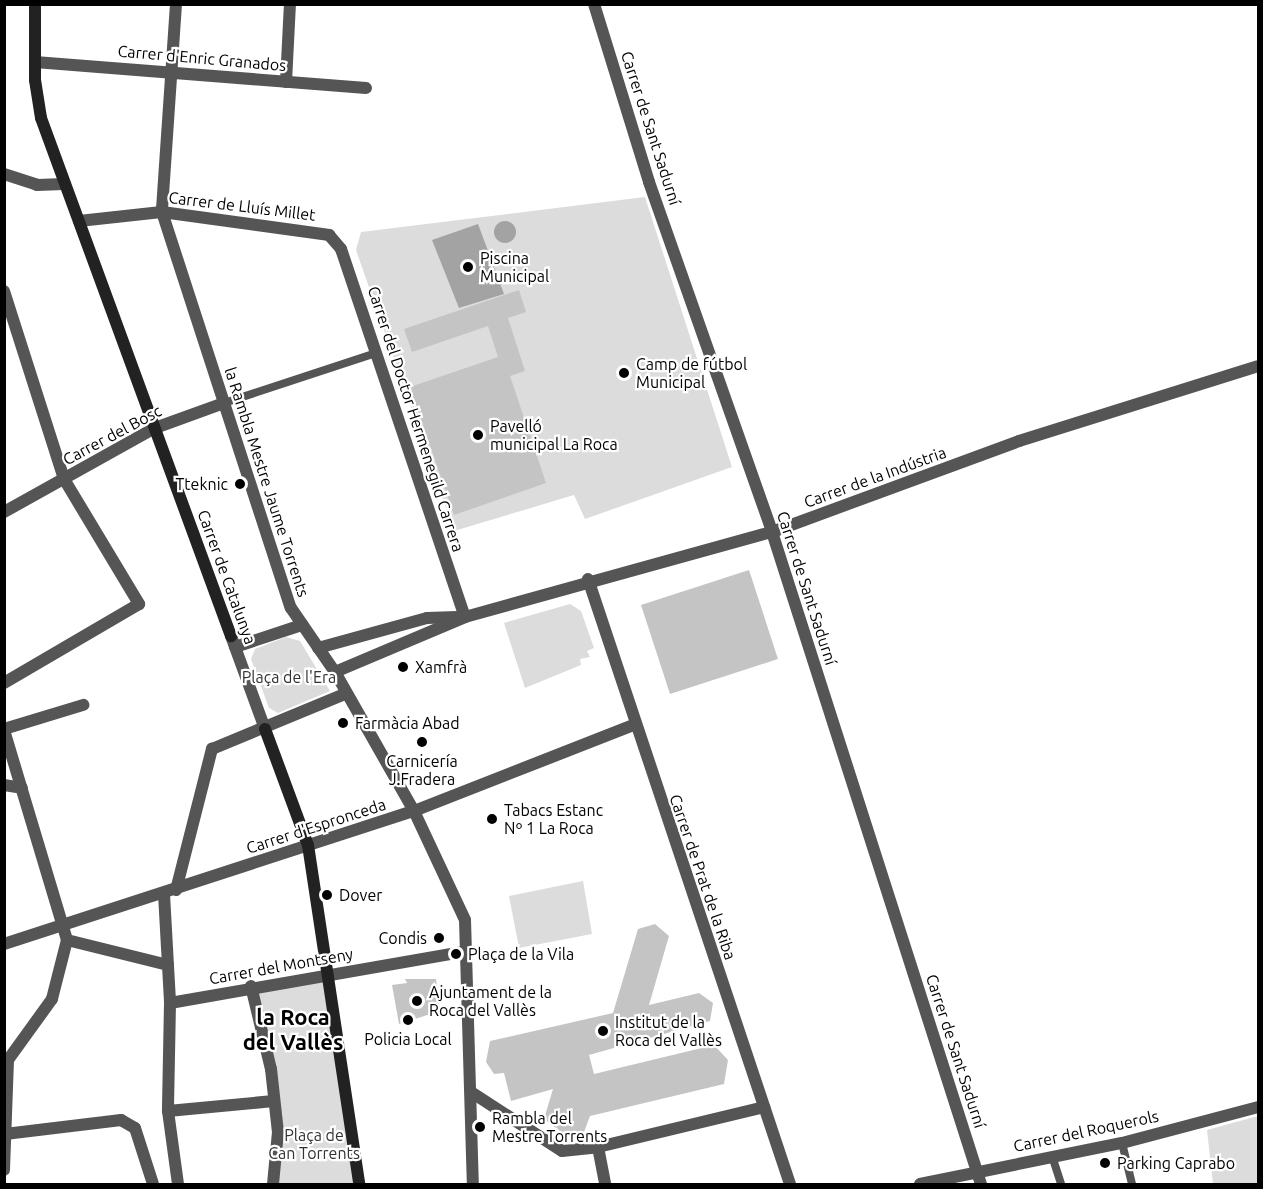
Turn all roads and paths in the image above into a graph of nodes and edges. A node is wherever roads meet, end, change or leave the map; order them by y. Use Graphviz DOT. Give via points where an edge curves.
graph roads {
  1 [pos="35,4"];
  2 [pos="176,4"];
  3 [pos="290,4"];
  4 [pos="594,4"];
  5 [pos="35,62"];
  6 [pos="172,72"];
  7 [pos="286,82"];
  8 [pos="366,88"];
  9 [pos="6,178"];
  10 [pos="64,184"];
  11 [pos="162,212"];
  12 [pos="79,221"];
  13 [pos="329,235"];
  14 [pos="4,291"];
  15 [pos="376,353"];
  16 [pos="1258,366"];
  17 [pos="224,404"];
  18 [pos="155,428"];
  19 [pos="64,480"];
  20 [pos="4,512"];
  21 [pos="772,532"];
  22 [pos="588,579"];
  23 [pos="465,617"];
  24 [pos="302,625"];
  25 [pos="233,642"];
  26 [pos="318,648"];
  27 [pos="335,672"];
  28 [pos="4,683"];
  29 [pos="345,694"];
  30 [pos="83,705"];
  31 [pos="634,725"];
  32 [pos="265,729"];
  33 [pos="4,730"];
  34 [pos="4,785"];
  35 [pos="22,788"];
  36 [pos="414,811"];
  37 [pos="308,845"];
  38 [pos="170,892"];
  39 [pos="63,926"];
  40 [pos="67,940"];
  41 [pos="4,944"];
  42 [pos="469,951"];
  43 [pos="168,965"];
  44 [pos="328,974"];
  45 [pos="251,986"];
  46 [pos="170,1003"];
  47 [pos="6,1061"];
  48 [pos="471,1092"];
  49 [pos="274,1101"];
  50 [pos="764,1107"];
  51 [pos="1258,1107"];
  52 [pos="168,1112"];
  53 [pos="5,1134"];
  54 [pos="1122,1143"];
  55 [pos="598,1148"];
  56 [pos="1052,1156"];
  57 [pos="4,1170"];
  58 [pos="977,1171"];
  59 [pos="153,1185"];
  60 [pos="178,1185"];
  61 [pos="273,1185"];
  62 [pos="359,1185"];
  63 [pos="473,1185"];
  64 [pos="605,1185"];
  65 [pos="790,1185"];
  66 [pos="920,1185"];
  67 [pos="981,1185"];
  68 [pos="1060,1185"];
  69 [pos="1132,1185"];
  1 -- 5 [label="street, Carrer de Catalunya"];
  2 -- 6 [label="street, la Rambla Mestre Jaume Torrents"];
  3 -- 7 [label="street"];
  4 -- 21 [label="street, Carrer de Sant Sadurní" via="649,182"];
  5 -- 6 [label="street, Carrer d'Enric Granados"];
  5 -- 10 [label="street, Carrer de Catalunya" via="41,118"];
  6 -- 7 [label="street, Carrer d'Enric Granados"];
  6 -- 11 [label="street, la Rambla Mestre Jaume Torrents"];
  7 -- 8 [label="street, Carrer d'Enric Granados"];
  9 -- 10 [label="street" via="37,185"];
  10 -- 12 [label="street, Carrer de Catalunya"];
  11 -- 12 [label="street, Carrer de Lluís Millet"];
  11 -- 13 [label="street, Carrer de Lluís Millet"];
  11 -- 17 [label="street, la Rambla Mestre Jaume Torrents"];
  12 -- 18 [label="street, Carrer de Catalunya"];
  13 -- 15 [label="street, Carrer del Doctor Hermenegild Carrera" via="341,249"];
  14 -- 19 [label="street"];
  15 -- 17 [label="lane, Carrer del Bosc"];
  15 -- 23 [label="street, Carrer del Doctor Hermenegild Carrera"];
  16 -- 21 [label="street, Carrer de la Indústria" via="1019,441"];
  17 -- 18 [label="street, Carrer del Bosc"];
  17 -- 24 [label="street, la Rambla Mestre Jaume Torrents" via="291,608"];
  18 -- 19 [label="street, Carrer del Bosc"];
  18 -- 25 [label="street, Carrer de Catalunya"];
  19 -- 20 [label="street, Carrer del Bosc"];
  19 -- 28 [label="street" via="139,604"];
  21 -- 22 [label="street, Carrer de la Indústria"];
  21 -- 58 [label="street, Carrer de Sant Sadurní"];
  22 -- 23 [label="street, Carrer de la Indústria"];
  22 -- 31 [label="street, Carrer de Prat de la Riba"];
  23 -- 26 [label="street, Carrer de la Indústria" via="427,618"];
  23 -- 27 [label="street, Carrer de la Indústria"];
  24 -- 25 [label="street"];
  24 -- 26 [label="street, la Rambla Mestre Jaume Torrents"];
  25 -- 32 [label="street, Carrer de Catalunya"];
  26 -- 27 [label="street, la Rambla Mestre Jaume Torrents"];
  27 -- 29 [label="street, la Rambla Mestre Jaume Torrents"];
  29 -- 32 [label="street"];
  29 -- 36 [label="street, la Rambla Mestre Jaume Torrents"];
  30 -- 33 [label="street"];
  31 -- 36 [label="street, Carrer d'Espronceda"];
  31 -- 50 [label="street, Carrer de Prat de la Riba"];
  32 -- 37 [label="street, Carrer de Catalunya"];
  32 -- 38 [label="street" via="212,748"];
  33 -- 35 [label="street"];
  34 -- 35 [label="street"];
  35 -- 39 [label="street"];
  36 -- 37 [label="street, Carrer d'Espronceda"];
  36 -- 42 [label="street, la Rambla Mestre Jaume Torrents" via="465,921"];
  37 -- 38 [label="street, Carrer d'Espronceda"];
  37 -- 44 [label="street, Carrer de Catalunya"];
  38 -- 39 [label="street, Carrer d'Espronceda"];
  38 -- 43 [label="street"];
  39 -- 40 [label="street"];
  39 -- 41 [label="street, Carrer d'Espronceda"];
  40 -- 43 [label="street"];
  40 -- 47 [label="street" via="52,999"];
  42 -- 44 [label="street, Carrer del Montseny"];
  42 -- 48 [label="street, la Rambla Mestre Jaume Torrents"];
  43 -- 46 [label="street"];
  44 -- 45 [label="street, Carrer del Montseny"];
  44 -- 62 [label="street, Carrer de Catalunya"];
  45 -- 46 [label="street, Carrer del Montseny"];
  45 -- 49 [label="street"];
  46 -- 52 [label="street"];
  47 -- 53 [label="street"];
  48 -- 55 [label="street" via="562,1151"];
  48 -- 63 [label="street, la Rambla Mestre Jaume Torrents"];
  49 -- 52 [label="street"];
  49 -- 61 [label="street" via="278,1132"];
  50 -- 55 [label="street"];
  50 -- 65 [label="street, Carrer de Prat de la Riba"];
  51 -- 54 [label="street, Carrer del Roquerols"];
  52 -- 60 [label="street"];
  53 -- 57 [label="street"];
  53 -- 59 [label="street" via="121,1120 135,1128"];
  54 -- 56 [label="street, Carrer del Roquerols"];
  54 -- 69 [label="lane"];
  55 -- 64 [label="street"];
  56 -- 58 [label="street, Carrer del Roquerols"];
  56 -- 68 [label="lane"];
  58 -- 66 [label="street, Carrer del Roquerols"];
  58 -- 67 [label="street, Carrer de Sant Sadurní"];
}
